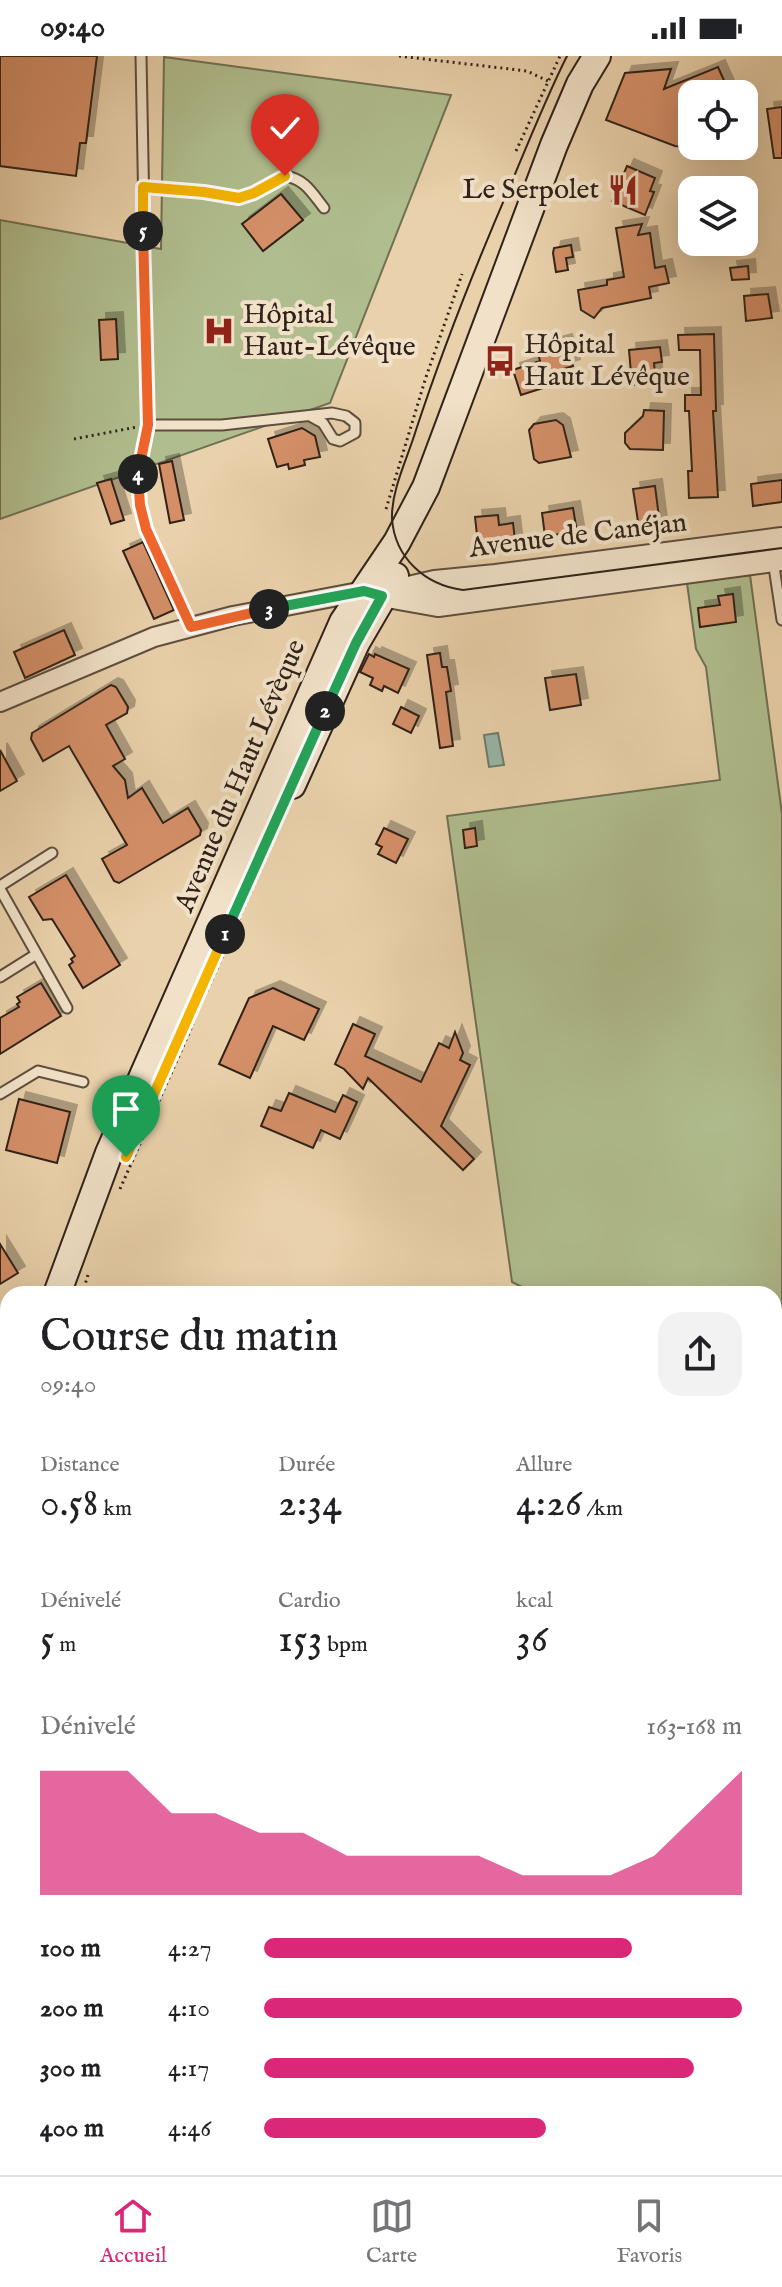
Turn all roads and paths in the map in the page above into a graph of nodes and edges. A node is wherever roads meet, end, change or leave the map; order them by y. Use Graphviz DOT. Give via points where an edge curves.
graph roads {
  1 [pos="141,56"];
  2 [pos="399,56"];
  3 [pos="560,56"];
  4 [pos="597,56"];
  5 [pos="548,81"];
  6 [pos="516,151"];
  7 [pos="143,187"];
  8 [pos="324,208"];
  9 [pos="462,274"];
  10 [pos="312,417"];
  11 [pos="148,425"];
  12 [pos="74,439"];
  13 [pos="386,509"];
  14 [pos="779,553"];
  15 [pos="373,594"];
  16 [pos="782,620"];
  17 [pos="191,627"];
  18 [pos="0,702"];
  19 [pos="292,800"];
  20 [pos="52,853"];
  21 [pos="0,888"];
  22 [pos="35,955"];
  23 [pos="0,977"];
  24 [pos="67,1008"];
  25 [pos="196,1011"];
  26 [pos="158,1042"];
  27 [pos="83,1082"];
  28 [pos="0,1094"];
  29 [pos="115,1201"];
  30 [pos="91,1268"];
  31 [pos="60,1286"];
  32 [pos="69,1286"];
  33 [pos="79,1286"];
  34 [pos="85,1286"];
  1 -- 7 [label="lane"];
  2 -- 5 [label="path" via="527,71"];
  3 -- 5 [label="path"];
  4 -- 15 [label="main road, Avenue du Haut Lévèque" via="581,114 441,487 423,528"];
  5 -- 6 [label="path"];
  7 -- 8 [label="lane" via="239,198 285,176 305,184"];
  7 -- 11 [label="lane"];
  9 -- 13 [label="path"];
  10 -- 11 [label="lane"];
  11 -- 12 [label="path"];
  11 -- 17 [label="lane" via="138,474 140,505"];
  14 -- 15 [label="street, Avenue de Canéjan" via="446,604"];
  14 -- 16 [label="lane"];
  15 -- 17 [label="street, Avenue de Canéjan"];
  15 -- 25 [label="main road, Avenue du Haut Lévèque"];
  15 -- 26 [label="main road, Avenue du Haut Lévèque" via="343,622"];
  17 -- 18 [label="street, Avenue de Canéjan" via="154,637"];
  19 -- 25 [label="path"];
  20 -- 21 [label="lane"];
  21 -- 22 [label="lane"];
  22 -- 23 [label="lane"];
  22 -- 24 [label="lane"];
  25 -- 29 [label="path"];
  25 -- 33 [label="main road, Avenue du Haut Lévèque" via="114,1185"];
  26 -- 31 [label="main road, Avenue du Haut Lévèque" via="86,1210"];
  26 -- 32 [label="lane, Avenue du Haut Lévèque" via="150,1081 96,1205"];
  27 -- 28 [label="lane" via="38,1071"];
  30 -- 34 [label="path"];
}
